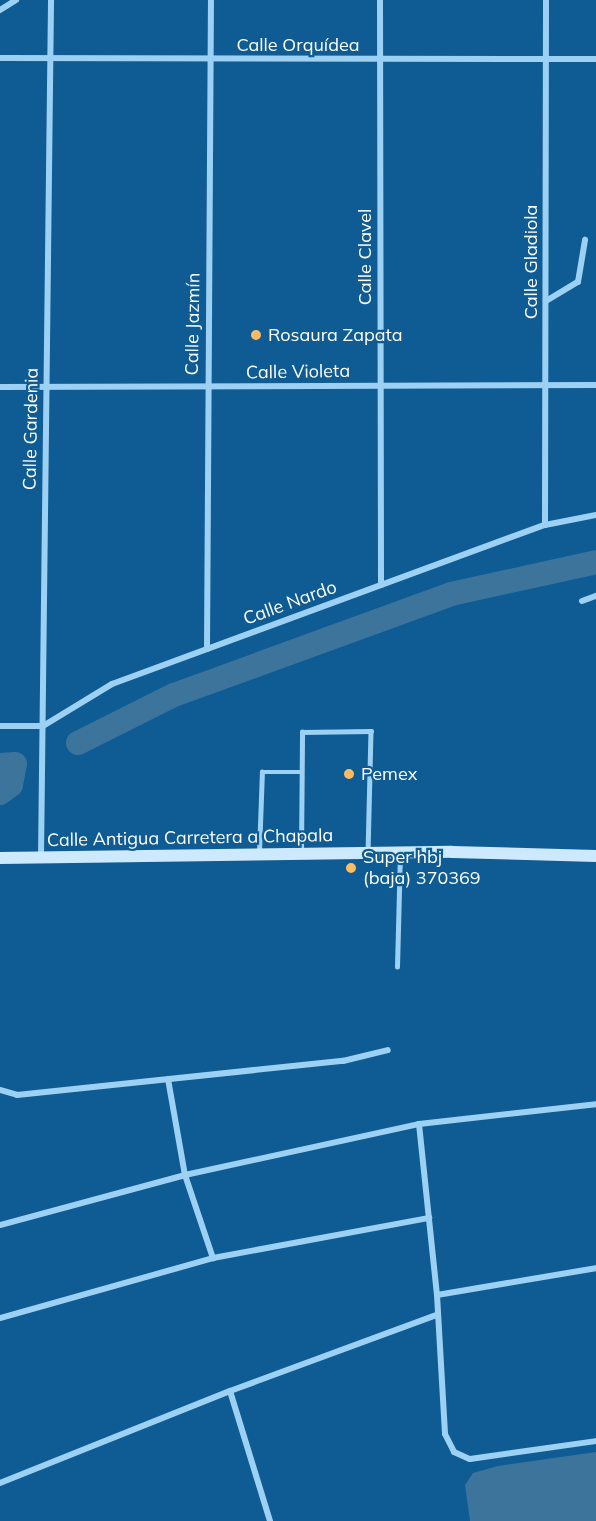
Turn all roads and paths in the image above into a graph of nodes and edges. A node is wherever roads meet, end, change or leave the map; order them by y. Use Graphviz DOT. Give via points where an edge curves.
graph roads {
  1 [pos="16,0"];
  2 [pos="51,0"];
  3 [pos="211,0"];
  4 [pos="380,0"];
  5 [pos="546,0"];
  6 [pos="0,10"];
  7 [pos="0,58"];
  8 [pos="50,58"];
  9 [pos="380,59"];
  10 [pos="546,59"];
  11 [pos="596,59"];
  12 [pos="210,60"];
  13 [pos="585,240"];
  14 [pos="546,301"];
  15 [pos="546,385"];
  16 [pos="596,385"];
  17 [pos="46,386"];
  18 [pos="381,386"];
  19 [pos="0,387"];
  20 [pos="207,388"];
  21 [pos="596,515"];
  22 [pos="545,525"];
  23 [pos="381,585"];
  24 [pos="596,596"];
  25 [pos="582,601"];
  26 [pos="207,649"];
  27 [pos="0,726"];
  28 [pos="43,726"];
  29 [pos="302,772"];
  30 [pos="400,853"];
  31 [pos="368,854"];
  32 [pos="259,855"];
  33 [pos="301,855"];
  34 [pos="596,856"];
  35 [pos="0,858"];
  36 [pos="41,858"];
  37 [pos="397,967"];
  38 [pos="388,1050"];
  39 [pos="168,1079"];
  40 [pos="0,1090"];
  41 [pos="596,1104"];
  42 [pos="419,1124"];
  43 [pos="184,1175"];
  44 [pos="429,1218"];
  45 [pos="0,1225"];
  46 [pos="213,1258"];
  47 [pos="596,1268"];
  48 [pos="437,1294"];
  49 [pos="437,1315"];
  50 [pos="0,1318"];
  51 [pos="230,1391"];
  52 [pos="596,1441"];
  53 [pos="0,1484"];
  54 [pos="270,1521"];
  1 -- 6 [label="street"];
  2 -- 8 [label="street, Calle Gardenia"];
  3 -- 12 [label="street, Calle Jazmín"];
  4 -- 9 [label="street, Calle Clavel"];
  5 -- 10 [label="street, Calle Gladiola"];
  7 -- 8 [label="street, Calle Orquídea"];
  8 -- 12 [label="street, Calle Orquídea"];
  8 -- 17 [label="street, Calle Gardenia"];
  9 -- 10 [label="street, Calle Orquídea"];
  9 -- 12 [label="street, Calle Orquídea"];
  9 -- 18 [label="street, Calle Clavel"];
  10 -- 11 [label="street, Calle Orquídea"];
  10 -- 14 [label="street, Calle Gladiola"];
  12 -- 20 [label="street, Calle Jazmín"];
  13 -- 14 [label="street" via="578,282"];
  14 -- 15 [label="street, Calle Gladiola"];
  15 -- 16 [label="street, Calle Violeta"];
  15 -- 18 [label="street, Calle Violeta"];
  15 -- 22 [label="street, Calle Gladiola"];
  17 -- 19 [label="street, Calle Violeta"];
  17 -- 20 [label="street, Calle Violeta"];
  17 -- 28 [label="street, Calle Gardenia"];
  18 -- 20 [label="street, Calle Violeta"];
  18 -- 23 [label="street, Calle Clavel"];
  20 -- 26 [label="street, Calle Jazmín"];
  21 -- 22 [label="street, Calle Nardo"];
  22 -- 23 [label="street, Calle Nardo"];
  23 -- 26 [label="street, Calle Nardo"];
  24 -- 25 [label="street"];
  26 -- 28 [label="street, Calle Nardo" via="112,684"];
  27 -- 28 [label="street"];
  28 -- 36 [label="street, Calle Gardenia"];
  29 -- 31 [label="lane" via="302,732 371,731"];
  29 -- 32 [label="lane" via="262,772"];
  29 -- 33 [label="lane"];
  30 -- 31 [label="main road, Calle Antigua Carretera a Chapala"];
  30 -- 34 [label="main road, Calle Antigua Carretera a Chapala"];
  30 -- 37 [label="lane"];
  31 -- 33 [label="main road, Calle Antigua Carretera a Chapala"];
  32 -- 33 [label="main road, Calle Antigua Carretera a Chapala"];
  32 -- 36 [label="main road, Calle Antigua Carretera a Chapala"];
  35 -- 36 [label="main road, Calle Antigua Carretera a Chapala"];
  38 -- 39 [label="street" via="343,1060"];
  39 -- 40 [label="street" via="17,1095"];
  39 -- 43 [label="street"];
  41 -- 42 [label="street"];
  42 -- 43 [label="street"];
  42 -- 44 [label="street"];
  43 -- 45 [label="street"];
  43 -- 46 [label="street"];
  44 -- 46 [label="street"];
  44 -- 48 [label="street"];
  46 -- 50 [label="street"];
  47 -- 48 [label="street"];
  48 -- 49 [label="street"];
  49 -- 51 [label="street"];
  49 -- 52 [label="street" via="445,1434 454,1452 470,1459"];
  51 -- 53 [label="street"];
  51 -- 54 [label="street"];
}
